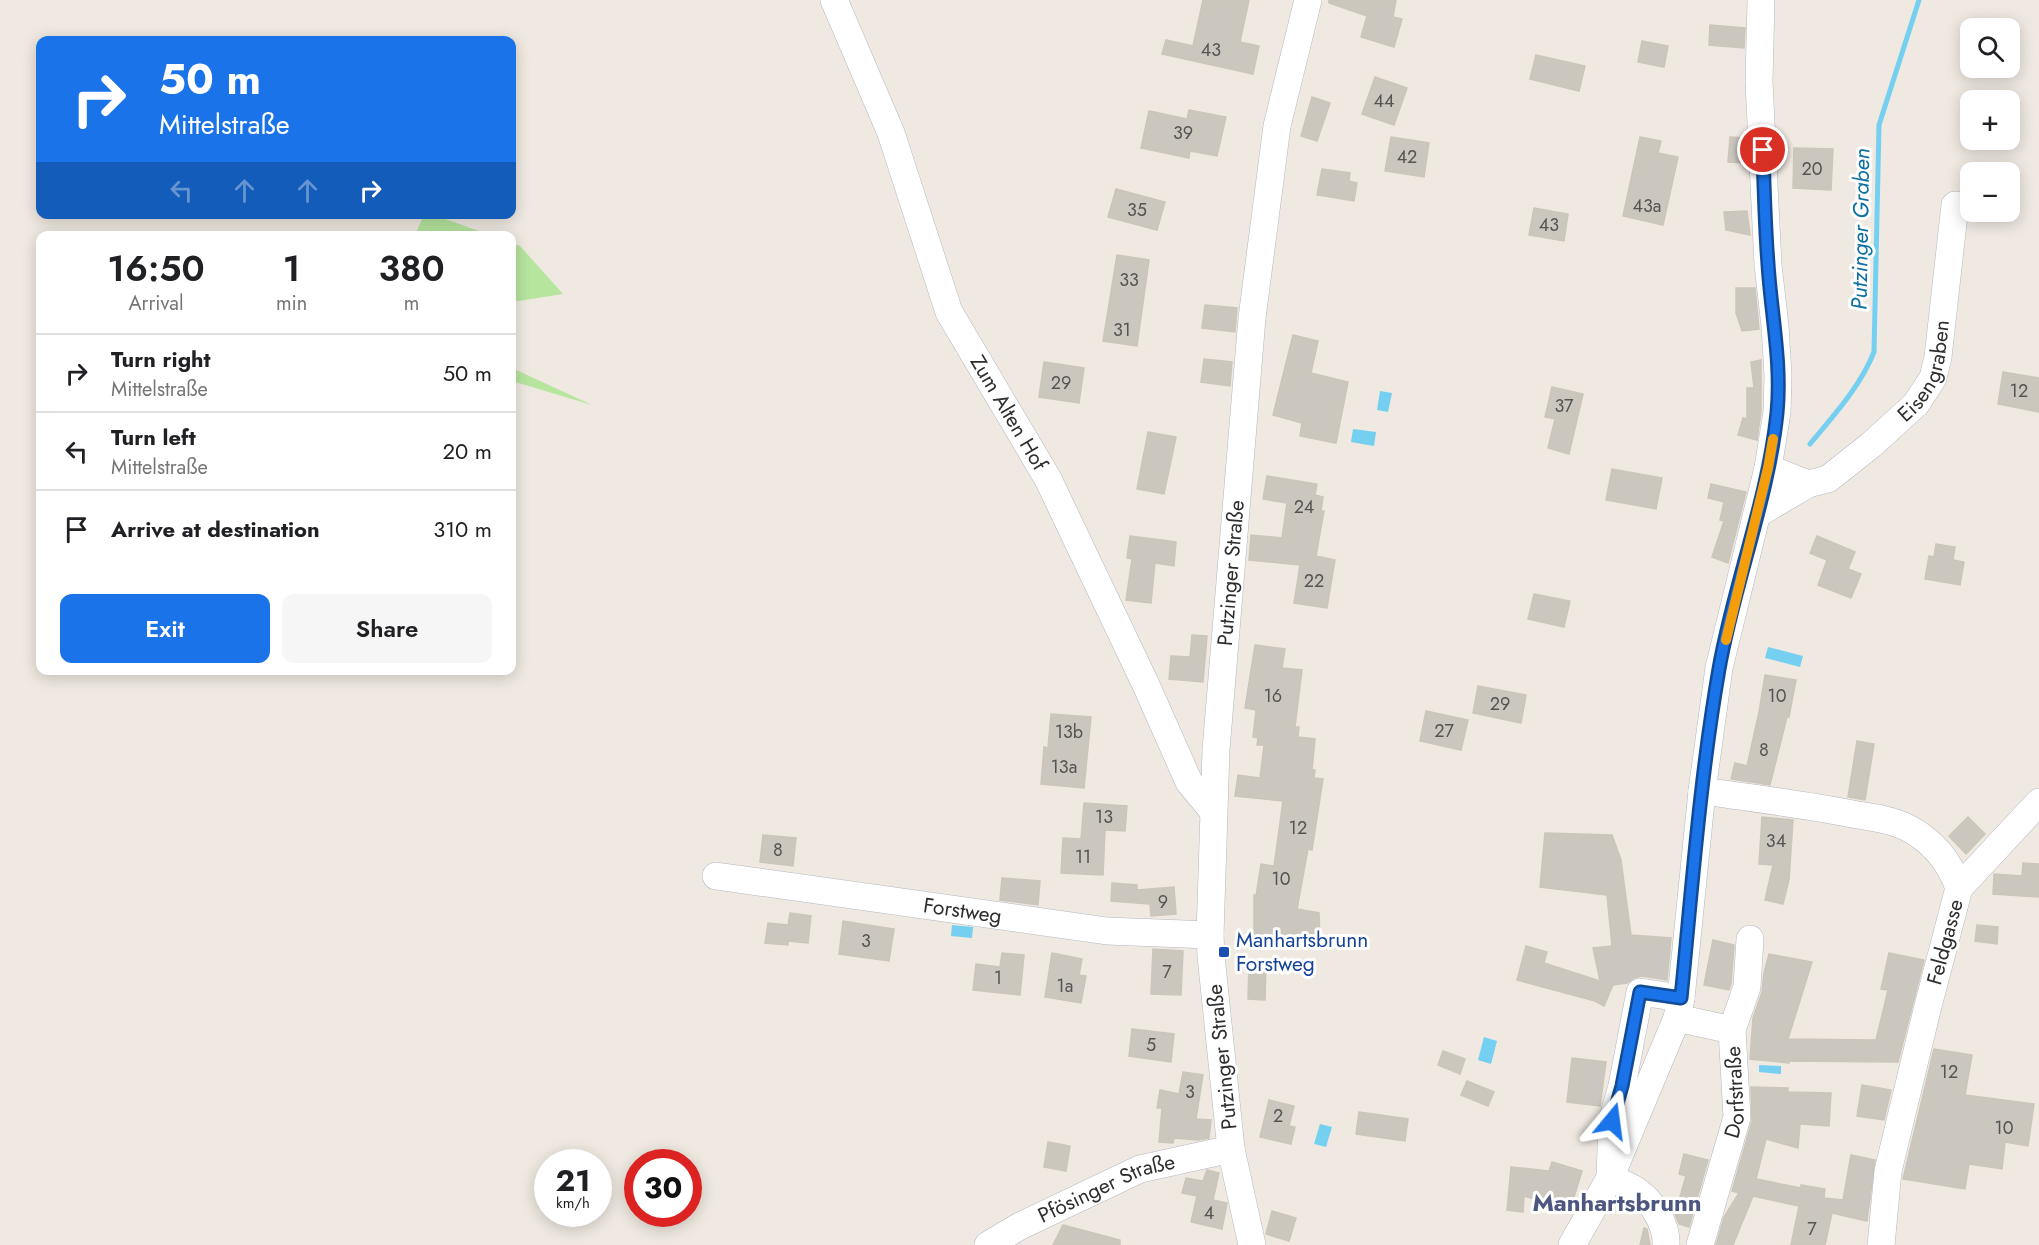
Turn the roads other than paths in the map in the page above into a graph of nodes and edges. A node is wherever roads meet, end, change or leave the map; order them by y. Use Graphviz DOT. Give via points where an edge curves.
graph roads {
  1 [pos="834,0"];
  2 [pos="1308,0"];
  3 [pos="1761,0"];
  4 [pos="1955,205"];
  5 [pos="1768,468"];
  6 [pos="1808,484"];
  7 [pos="1757,514"];
  8 [pos="1702,791"];
  9 [pos="2039,802"];
  10 [pos="1213,812"];
  11 [pos="716,876"];
  12 [pos="1959,888"];
  13 [pos="1210,935"];
  14 [pos="1750,939"];
  15 [pos="1679,1008"];
  16 [pos="1732,1030"];
  17 [pos="1232,1149"];
  18 [pos="1610,1178"];
  19 [pos="988,1245"];
  20 [pos="1252,1245"];
  21 [pos="1572,1245"];
  22 [pos="1666,1245"];
  23 [pos="1700,1245"];
  24 [pos="1881,1245"];
  1 -- 10 [label="street, Zum Alten Hof" via="891,133 949,312 1048,479 1189,782"];
  2 -- 10 [label="street, Putzinger Straße" via="1277,126 1252,318"];
  3 -- 5 [label="street" via="1759,82 1778,376"];
  4 -- 6 [label="street, Eisengraben" via="1933,378 1916,404 1871,445 1828,479"];
  5 -- 6 [label="street"];
  5 -- 7 [label="street"];
  6 -- 7 [label="street, Eisengraben"];
  7 -- 8 [label="street" via="1719,668"];
  8 -- 12 [label="street, Feldgasse" via="1826,809 1904,826 1939,850 1953,870"];
  8 -- 15 [label="street"];
  9 -- 12 [label="street"];
  10 -- 13 [label="street, Putzinger Straße"];
  11 -- 13 [label="street, Forstweg" via="1107,931"];
  12 -- 24 [label="street, Feldgasse" via="1888,1172"];
  13 -- 17 [label="street, Putzinger Straße"];
  14 -- 16 [label="street, Dorfstraße" via="1747,987"];
  15 -- 16 [label="street"];
  15 -- 18 [label="street"];
  15 -- 18 [label="street" via="1640,992 1612,1121"];
  16 -- 23 [label="street, Dorfstraße" via="1737,1118"];
  17 -- 19 [label="street, Pfösinger Straße" via="1140,1168"];
  17 -- 20 [label="street, Putzinger Straße"];
  18 -- 21 [label="street"];
  18 -- 22 [label="street" via="1637,1191 1653,1208 1667,1234"];
}
